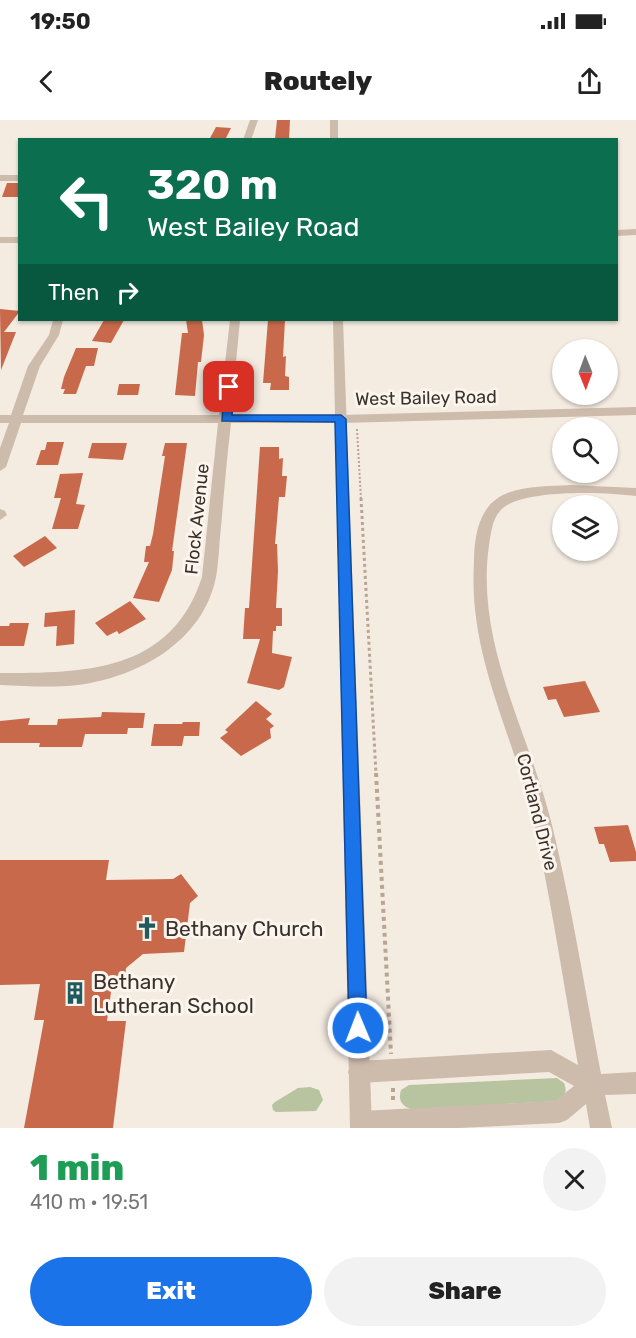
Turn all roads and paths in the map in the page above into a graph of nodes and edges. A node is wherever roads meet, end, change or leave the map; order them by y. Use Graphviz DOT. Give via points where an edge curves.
graph roads {
  1 [pos="254,120"];
  2 [pos="334,120"];
  3 [pos="248,138"];
  4 [pos="334,138"];
  5 [pos="0,178"];
  6 [pos="18,178"];
  7 [pos="618,232"];
  8 [pos="636,232"];
  9 [pos="0,240"];
  10 [pos="18,240"];
  11 [pos="58,321"];
  12 [pos="235,321"];
  13 [pos="338,321"];
  14 [pos="636,411"];
  15 [pos="357,418"];
  16 [pos="0,419"];
  17 [pos="16,419"];
  18 [pos="226,419"];
  19 [pos="341,419"];
  20 [pos="0,466"];
  21 [pos="636,492"];
  22 [pos="0,679"];
  23 [pos="392,1070"];
  24 [pos="359,1072"];
  25 [pos="636,1083"];
  26 [pos="592,1085"];
  27 [pos="394,1120"];
  28 [pos="361,1125"];
  29 [pos="601,1128"];
  1 -- 3 [label="street"];
  2 -- 4 [label="street"];
  5 -- 6 [label="street"];
  7 -- 8 [label="street"];
  9 -- 10 [label="street"];
  11 -- 17 [label="street" via="54,335 34,366"];
  12 -- 18 [label="street, Flock Avenue"];
  13 -- 19 [label="street"];
  14 -- 15 [label="street, West Bailey Road"];
  15 -- 19 [label="street, West Bailey Road"];
  15 -- 23 [label="path"];
  16 -- 17 [label="street, West Bailey Road"];
  17 -- 18 [label="street, West Bailey Road"];
  17 -- 20 [label="street"];
  18 -- 19 [label="street, West Bailey Road"];
  18 -- 22 [label="street, Flock Avenue" via="209,577 201,604 191,620 149,656 114,670 78,678"];
  19 -- 24 [label="street"];
  21 -- 26 [label="street, Cortland Drive" via="527,493 499,503 488,520 478,587 489,660 543,824"];
  23 -- 24 [label="street"];
  23 -- 26 [label="street" via="551,1062"];
  23 -- 27 [label="path"];
  24 -- 28 [label="street"];
  25 -- 26 [label="street"];
  26 -- 27 [label="street" via="559,1112"];
  26 -- 29 [label="street, Cortland Drive"];
  27 -- 28 [label="street"];
}
